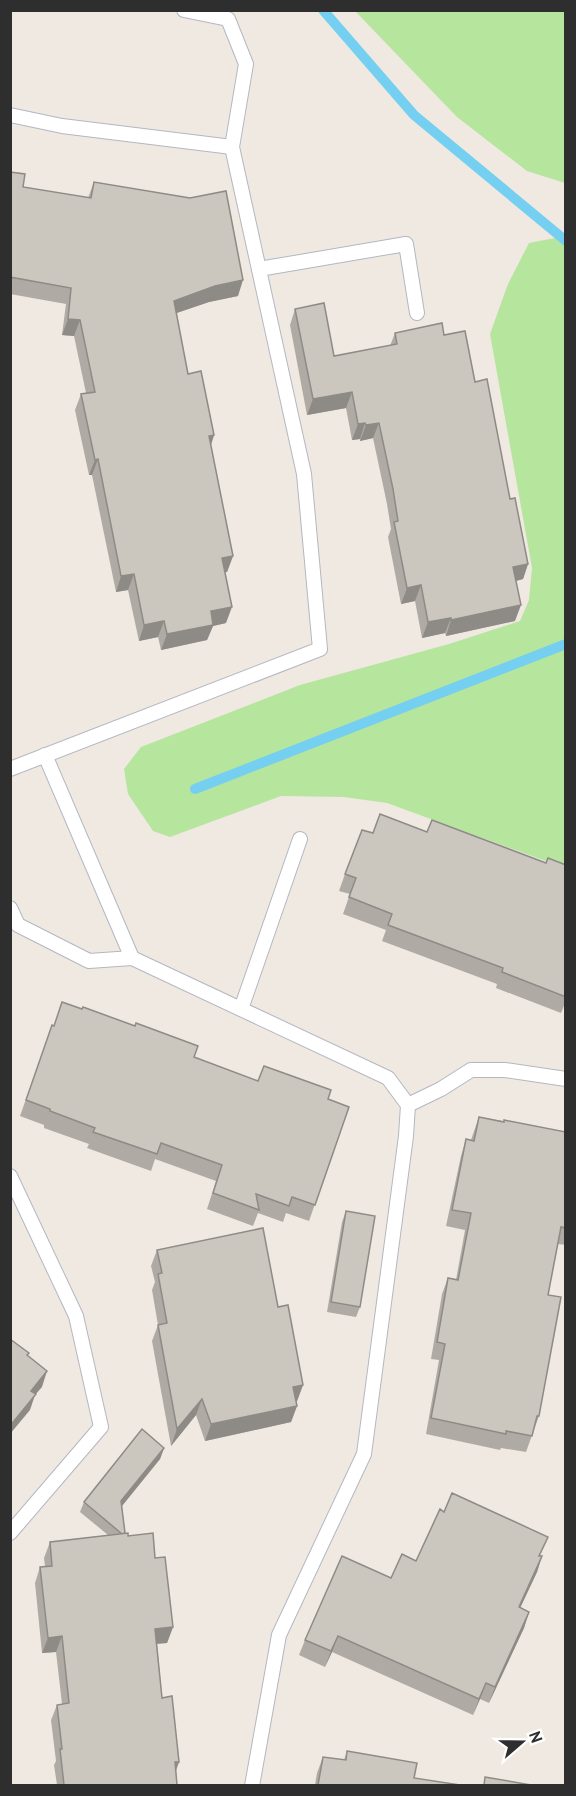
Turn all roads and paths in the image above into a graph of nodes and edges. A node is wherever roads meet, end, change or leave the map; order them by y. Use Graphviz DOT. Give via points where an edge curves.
graph roads {
  1 [pos="184,10"];
  2 [pos="10,115"];
  3 [pos="232,147"];
  4 [pos="259,269"];
  5 [pos="417,313"];
  6 [pos="45,755"];
  7 [pos="10,769"];
  8 [pos="300,839"];
  9 [pos="10,908"];
  10 [pos="132,958"];
  11 [pos="241,1009"];
  12 [pos="566,1079"];
  13 [pos="408,1105"];
  14 [pos="10,1176"];
  15 [pos="10,1533"];
  16 [pos="252,1785"];
  1 -- 3 [label="lane" via="228,19 246,64"];
  2 -- 3 [label="lane" via="62,126"];
  3 -- 4 [label="lane"];
  4 -- 5 [label="lane" via="406,244"];
  4 -- 6 [label="lane" via="304,474 320,649"];
  6 -- 7 [label="lane"];
  6 -- 10 [label="lane"];
  8 -- 11 [label="lane"];
  9 -- 10 [label="lane" via="18,925 89,961"];
  10 -- 11 [label="lane"];
  11 -- 13 [label="lane" via="387,1078"];
  12 -- 13 [label="lane" via="505,1070 471,1070"];
  13 -- 16 [label="lane" via="364,1454 279,1635"];
  14 -- 15 [label="lane" via="76,1316 101,1427"];
}
